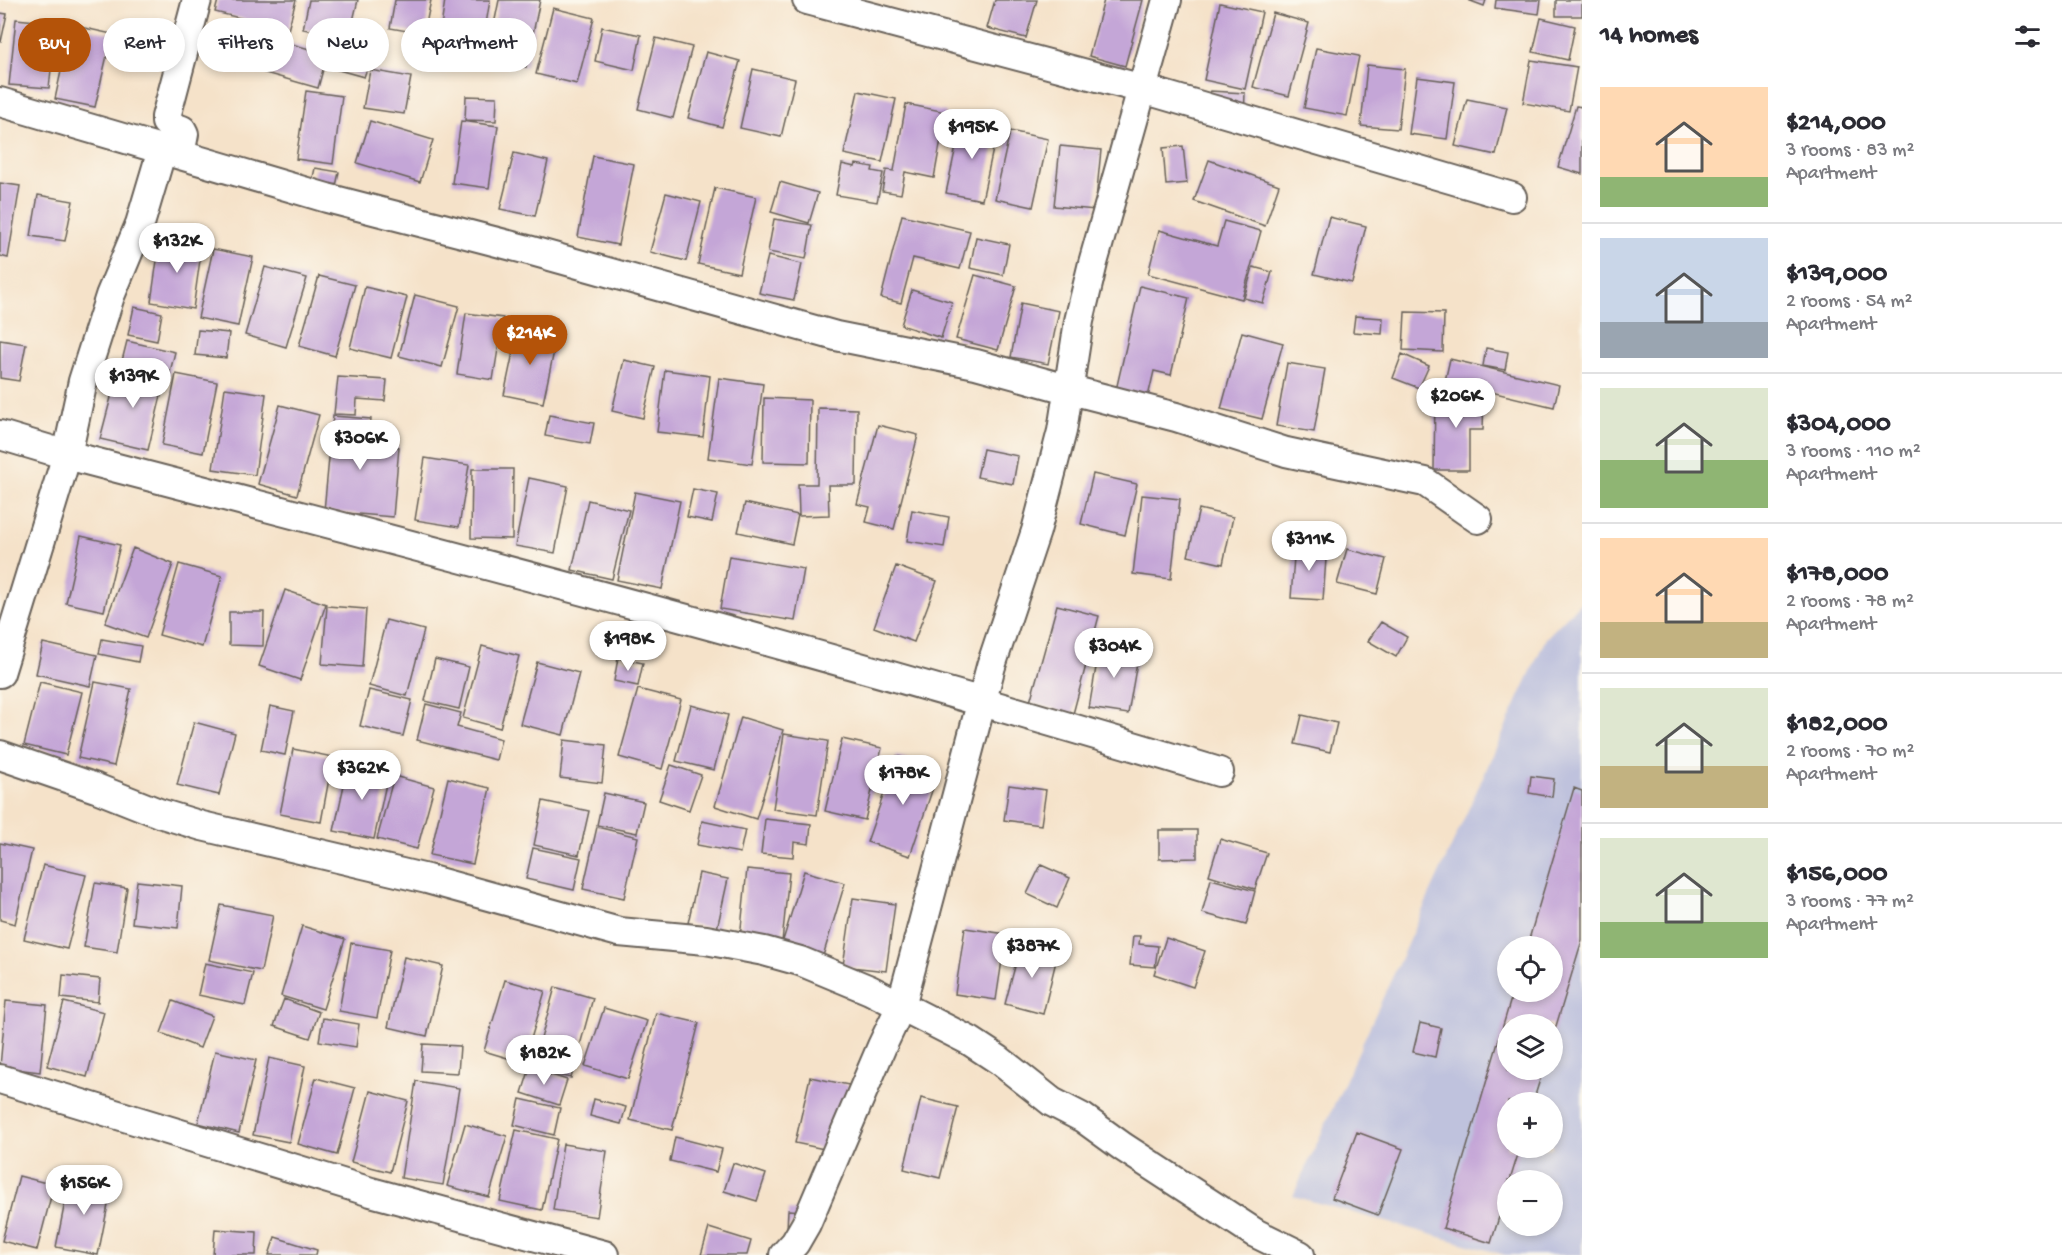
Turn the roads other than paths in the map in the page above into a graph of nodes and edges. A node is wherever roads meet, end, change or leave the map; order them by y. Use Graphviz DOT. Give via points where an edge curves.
graph roads {
  1 [pos="197,0"];
  2 [pos="807,0"];
  3 [pos="1167,0"];
  4 [pos="1143,89"];
  5 [pos="0,102"];
  6 [pos="171,152"];
  7 [pos="1512,197"];
  8 [pos="1067,389"];
  9 [pos="0,435"];
  10 [pos="66,455"];
  11 [pos="1478,519"];
  12 [pos="0,673"];
  13 [pos="981,702"];
  14 [pos="0,755"];
  15 [pos="1219,772"];
  16 [pos="901,1006"];
  17 [pos="0,1079"];
  18 [pos="604,1255"];
  19 [pos="784,1255"];
  20 [pos="1300,1255"];
  1 -- 6 [label="street" via="166,117 166,122 184,134"];
  2 -- 4 [label="street"];
  3 -- 4 [label="street"];
  4 -- 7 [label="street"];
  4 -- 8 [label="street" via="1093,263"];
  5 -- 6 [label="street"];
  6 -- 8 [label="street" via="836,336 976,363"];
  6 -- 10 [label="street" via="110,296 83,381"];
  8 -- 11 [label="street" via="1176,417 1286,452 1425,482"];
  8 -- 13 [label="street" via="1062,431 1036,531"];
  9 -- 10 [label="street"];
  10 -- 12 [label="street"];
  10 -- 13 [label="street"];
  13 -- 15 [label="street"];
  13 -- 16 [label="street"];
  14 -- 16 [label="street" via="202,826 427,879 619,932 706,940 800,961"];
  16 -- 19 [label="street" via="806,1224"];
  16 -- 20 [label="street" via="970,1041 1052,1102 1083,1118 1255,1233"];
  17 -- 18 [label="street" via="371,1192"];
}
